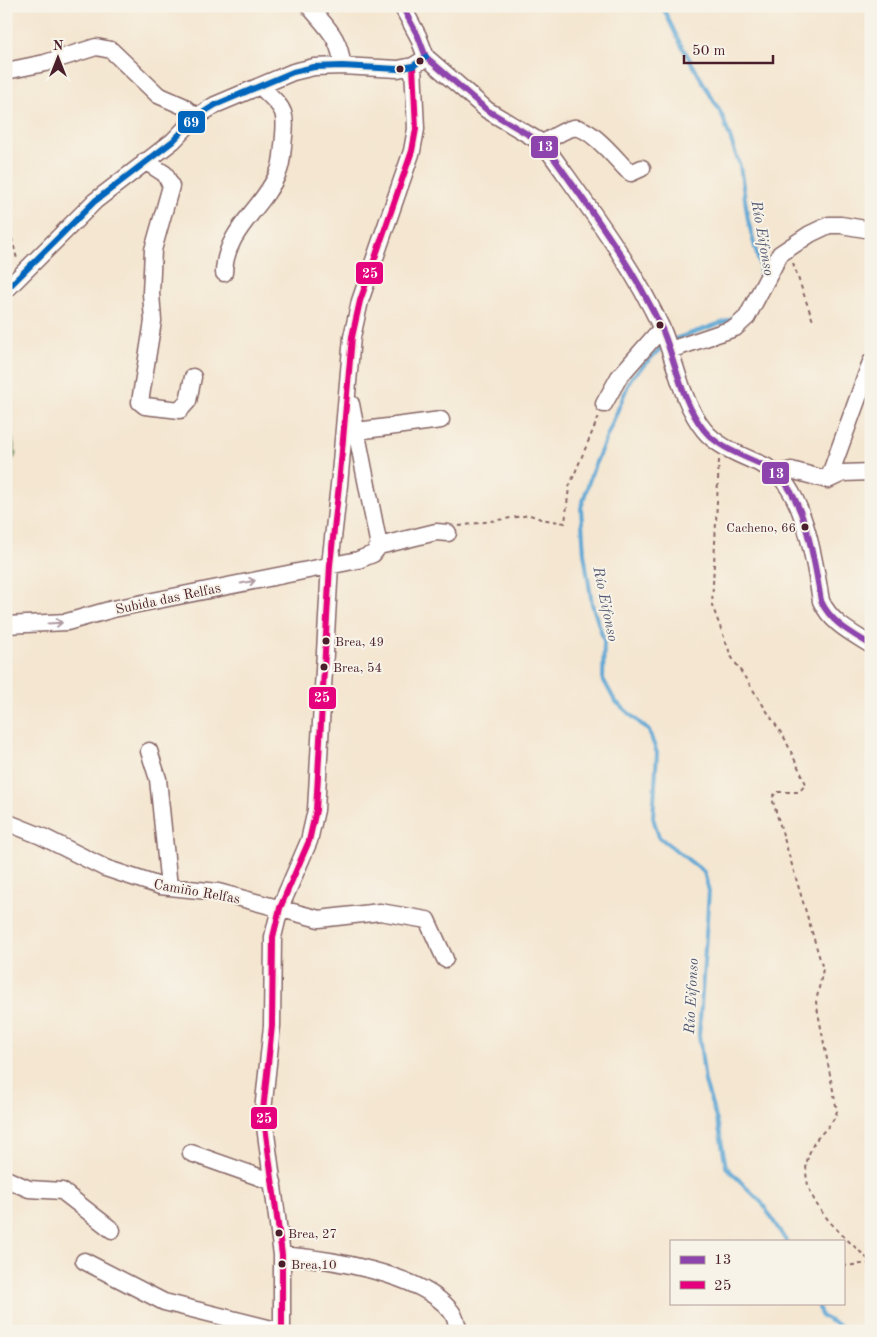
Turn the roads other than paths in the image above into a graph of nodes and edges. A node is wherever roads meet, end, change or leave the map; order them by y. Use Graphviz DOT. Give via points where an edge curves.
graph roads {
  1 [pos="309,6"];
  2 [pos="402,6"];
  3 [pos="426,57"];
  4 [pos="342,66"];
  5 [pos="412,66"];
  6 [pos="6,71"];
  7 [pos="260,86"];
  8 [pos="196,117"];
  9 [pos="542,144"];
  10 [pos="145,161"];
  11 [pos="642,168"];
  12 [pos="871,230"];
  13 [pos="224,273"];
  14 [pos="6,290"];
  15 [pos="661,329"];
  16 [pos="669,348"];
  17 [pos="871,362"];
  18 [pos="193,377"];
  19 [pos="348,392"];
  20 [pos="604,404"];
  21 [pos="441,420"];
  22 [pos="357,431"];
  23 [pos="871,472"];
  24 [pos="778,474"];
  25 [pos="828,480"];
  26 [pos="448,533"];
  27 [pos="379,546"];
  28 [pos="330,565"];
  29 [pos="6,625"];
  30 [pos="871,645"];
  31 [pos="149,751"];
  32 [pos="6,822"];
  33 [pos="169,887"];
  34 [pos="280,908"];
  35 [pos="445,958"];
  36 [pos="191,1153"];
  37 [pos="6,1180"];
  38 [pos="273,1182"];
  39 [pos="112,1230"];
  40 [pos="282,1255"];
  41 [pos="84,1261"];
  42 [pos="281,1331"];
  43 [pos="459,1331"];
  1 -- 4 [label="street" via="336,39"];
  2 -- 3 [label="street"];
  3 -- 5 [label="street"];
  3 -- 9 [label="street" via="487,110"];
  4 -- 5 [label="street" via="387,69"];
  4 -- 7 [label="street" via="293,72"];
  5 -- 19 [label="street" via="415,76 414,136 355,320"];
  6 -- 8 [label="street" via="102,47 111,50 158,95 183,106"];
  7 -- 8 [label="street"];
  7 -- 13 [label="street" via="279,104 286,118 281,164 266,196 234,236 226,256"];
  8 -- 10 [label="street"];
  9 -- 11 [label="street" via="574,128 581,129 592,135 627,170 631,172"];
  9 -- 15 [label="street" via="623,255"];
  10 -- 14 [label="street" via="94,201"];
  10 -- 18 [label="street" via="165,174 170,186 154,250 153,321 140,402 145,406 180,410 188,401"];
  12 -- 16 [label="street" via="841,224 829,225 810,234 780,254 747,318 735,328"];
  15 -- 16 [label="street"];
  15 -- 20 [label="street" via="619,377"];
  16 -- 24 [label="street" via="689,405 704,430 720,444"];
  17 -- 25 [label="street"];
  19 -- 22 [label="street"];
  19 -- 28 [label="street"];
  21 -- 22 [label="street"];
  22 -- 27 [label="street"];
  23 -- 25 [label="street" via="843,473"];
  24 -- 25 [label="street" via="791,470"];
  24 -- 30 [label="street" via="794,495 801,515 826,612"];
  26 -- 27 [label="street" via="436,532"];
  27 -- 28 [label="street, Subida das Relfas" via="373,554 358,560"];
  29 -- 28 [label="street, Subida das Relfas, one-way" via="67,622 113,609"];
  28 -- 34 [label="street" via="316,810 309,841"];
  31 -- 33 [label="street" via="158,779"];
  32 -- 33 [label="street, Camiño Relfas" via="105,868"];
  33 -- 34 [label="street, Camiño Relfas" via="218,892"];
  34 -- 35 [label="street, Camiño Relfas" via="319,919 380,912 427,920"];
  34 -- 38 [label="street" via="273,937 272,1026 263,1111"];
  36 -- 38 [label="street"];
  37 -- 39 [label="street" via="29,1189 62,1191"];
  38 -- 40 [label="street"];
  40 -- 42 [label="street"];
  40 -- 43 [label="street" via="382,1273 420,1287 452,1312"];
  41 -- 42 [label="street" via="164,1302"];
}
